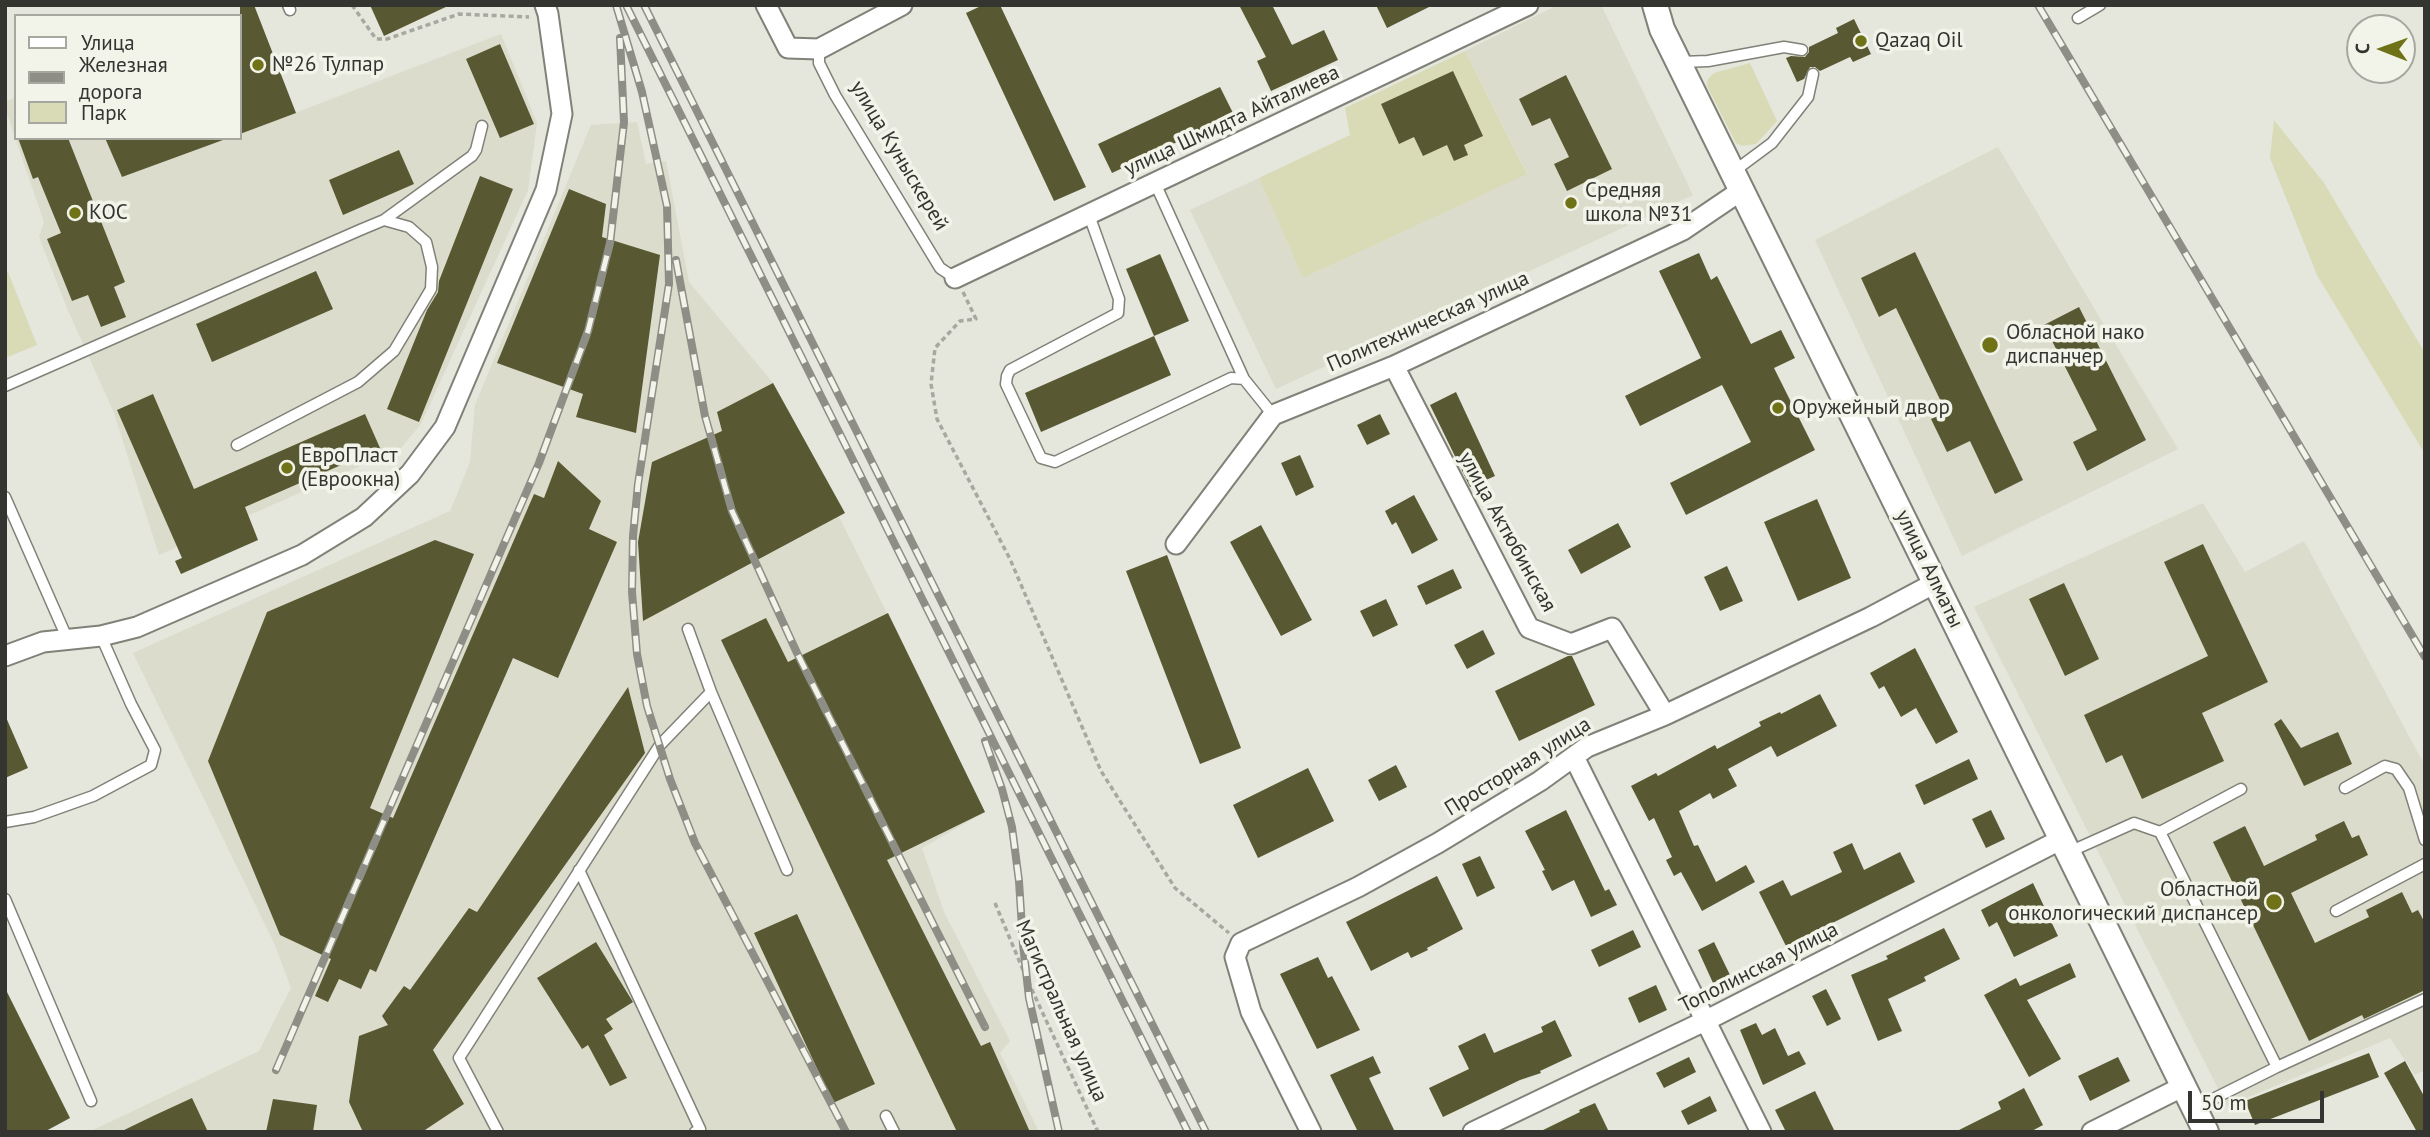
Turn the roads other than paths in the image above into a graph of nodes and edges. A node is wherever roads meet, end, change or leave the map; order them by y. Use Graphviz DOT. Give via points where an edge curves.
graph roads {
  1 [pos="766,5"];
  2 [pos="902,5"];
  3 [pos="1528,5"];
  4 [pos="1655,5"];
  5 [pos="2100,5"];
  6 [pos="546,10"];
  7 [pos="2078,18"];
  8 [pos="819,49"];
  9 [pos="1802,50"];
  10 [pos="1679,62"];
  11 [pos="1813,74"];
  12 [pos="482,126"];
  13 [pos="1737,181"];
  14 [pos="1155,183"];
  15 [pos="1089,215"];
  16 [pos="384,220"];
  17 [pos="955,278"];
  18 [pos="1394,366"];
  19 [pos="1244,379"];
  20 [pos="5,386"];
  21 [pos="1273,415"];
  22 [pos="237,445"];
  23 [pos="5,497"];
  24 [pos="1176,544"];
  25 [pos="1936,583"];
  26 [pos="688,629"];
  27 [pos="101,636"];
  28 [pos="68,638"];
  29 [pos="5,656"];
  30 [pos="711,692"];
  31 [pos="1665,715"];
  32 [pos="1574,757"];
  33 [pos="2345,788"];
  34 [pos="2241,789"];
  35 [pos="5,822"];
  36 [pos="2160,832"];
  37 [pos="2425,840"];
  38 [pos="2065,846"];
  39 [pos="2425,864"];
  40 [pos="579,870"];
  41 [pos="787,870"];
  42 [pos="5,899"];
  43 [pos="2336,911"];
  44 [pos="2425,999"];
  45 [pos="1705,1021"];
  46 [pos="2277,1066"];
  47 [pos="2189,1097"];
  48 [pos="91,1101"];
  49 [pos="886,1116"];
  50 [pos="498,1132"];
  51 [pos="695,1132"];
  52 [pos="894,1132"];
  53 [pos="1311,1132"];
  54 [pos="1473,1132"];
  55 [pos="1761,1132"];
  56 [pos="2092,1132"];
  57 [pos="2206,1132"];
  1 -- 8 [label="street" via="788,48"];
  2 -- 8 [label="street"];
  3 -- 14 [label="street, улица Шмидта Айталиева"];
  4 -- 10 [label="street, улица Алматы"];
  5 -- 7 [label="lane"];
  6 -- 27 [label="street" via="562,114 546,190 445,427 410,474 363,517 302,555 137,627"];
  8 -- 17 [label="lane, улица Куныскерей" via="819,63 835,95 940,268"];
  9 -- 10 [label="lane" via="1784,47"];
  10 -- 13 [label="street, улица Алматы"];
  11 -- 13 [label="lane" via="1808,97"];
  12 -- 16 [label="lane" via="472,156"];
  13 -- 18 [label="street, Политехническая улица" via="1683,230"];
  13 -- 25 [label="street, улица Алматы"];
  14 -- 15 [label="street, улица Шмидта Айталиева"];
  14 -- 19 [label="lane"];
  15 -- 17 [label="street, улица Шмидта Айталиева"];
  15 -- 19 [label="lane" via="1119,299 1118,313 1010,370 1007,376 1006,384 1041,458 1055,462 1231,378"];
  16 -- 20 [label="lane"];
  16 -- 22 [label="lane" via="410,227 426,242 432,267 431,289 394,351 358,382"];
  18 -- 21 [label="street, Политехническая улица"];
  18 -- 31 [label="street, улица Актюбинская" via="1530,628 1571,644 1612,628"];
  19 -- 21 [label="lane"];
  21 -- 24 [label="street"];
  23 -- 28 [label="lane"];
  25 -- 31 [label="street, Просторная улица"];
  25 -- 38 [label="street, улица Алматы"];
  26 -- 30 [label="lane"];
  27 -- 28 [label="street"];
  27 -- 35 [label="lane" via="155,750 152,765 93,796"];
  28 -- 29 [label="street"];
  30 -- 40 [label="lane" via="660,745"];
  30 -- 41 [label="lane"];
  31 -- 32 [label="street, Просторная улица" via="1587,747"];
  32 -- 45 [label="street"];
  32 -- 53 [label="street, Просторная улица" via="1438,843 1241,943 1235,957 1251,1013"];
  33 -- 37 [label="lane" via="2385,766 2396,769 2409,789"];
  34 -- 36 [label="lane"];
  36 -- 38 [label="lane" via="2134,823"];
  36 -- 46 [label="lane"];
  38 -- 45 [label="street, Тополинская улица"];
  38 -- 47 [label="street, улица Алматы"];
  39 -- 43 [label="lane"];
  40 -- 50 [label="lane" via="459,1058"];
  40 -- 51 [label="lane" via="700,1129"];
  42 -- 48 [label="lane"];
  44 -- 46 [label="lane"];
  45 -- 54 [label="street, Тополинская улица"];
  45 -- 55 [label="street"];
  46 -- 47 [label="lane"];
  47 -- 56 [label="street"];
  47 -- 57 [label="street, улица Алматы"];
  49 -- 52 [label="lane"];
}
